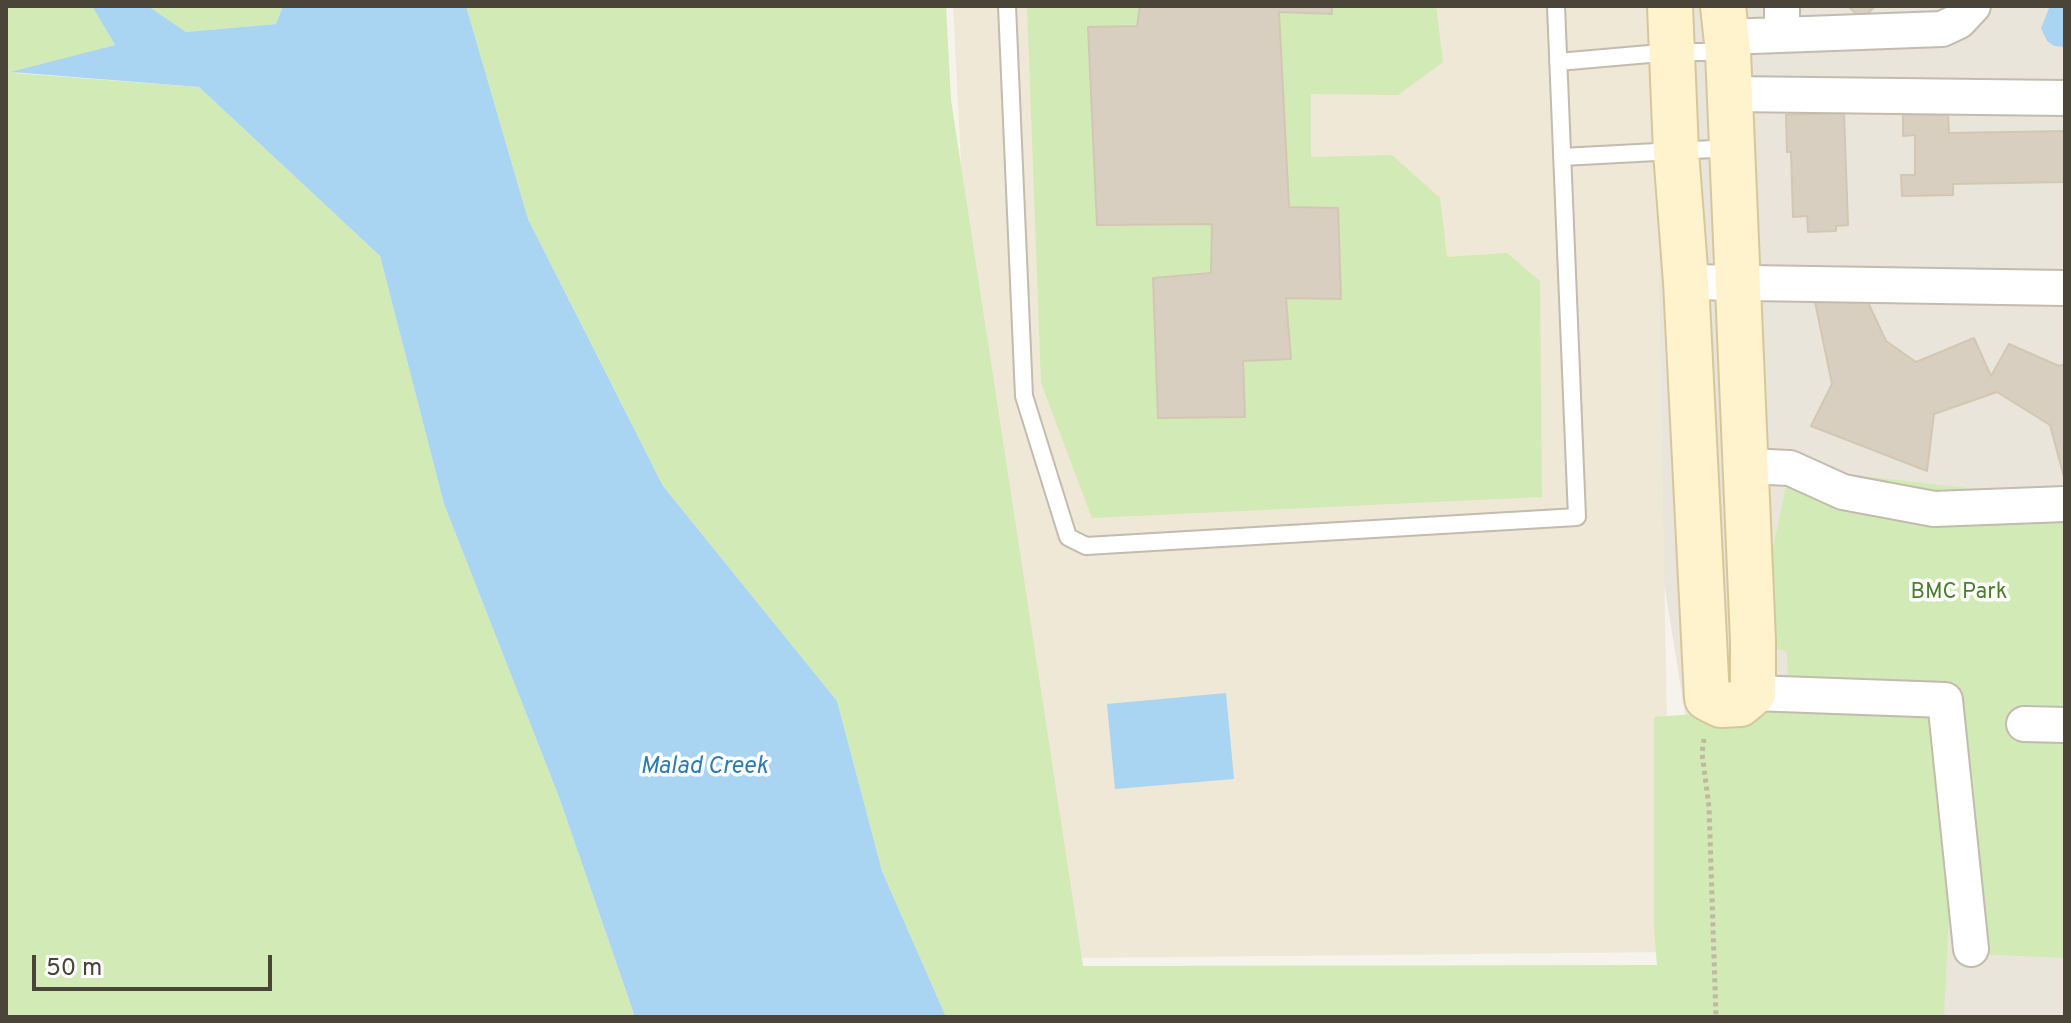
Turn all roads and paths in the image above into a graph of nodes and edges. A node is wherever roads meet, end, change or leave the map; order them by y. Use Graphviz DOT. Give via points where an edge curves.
graph roads {
  1 [pos="1007,6"];
  2 [pos="1556,6"];
  3 [pos="1670,6"];
  4 [pos="1973,6"];
  5 [pos="1782,20"];
  6 [pos="1726,32"];
  7 [pos="1672,52"];
  8 [pos="1558,62"];
  9 [pos="1730,94"];
  10 [pos="2065,98"];
  11 [pos="1732,148"];
  12 [pos="1676,152"];
  13 [pos="1562,157"];
  14 [pos="1738,281"];
  15 [pos="1686,282"];
  16 [pos="2065,288"];
  17 [pos="1747,466"];
  18 [pos="2065,504"];
  19 [pos="1753,693"];
  20 [pos="1707,698"];
  21 [pos="2024,724"];
  22 [pos="2065,725"];
  23 [pos="1971,949"];
  24 [pos="1716,1017"];
  1 -- 13 [label="lane" via="1024,396 1068,537 1086,546 1577,517"];
  2 -- 8 [label="lane"];
  3 -- 7 [label="street"];
  4 -- 5 [label="street" via="1942,29"];
  5 -- 6 [label="street"];
  6 -- 7 [label="lane"];
  6 -- 9 [label="street"];
  7 -- 8 [label="lane"];
  7 -- 12 [label="street"];
  8 -- 13 [label="lane"];
  9 -- 10 [label="street"];
  9 -- 11 [label="street"];
  11 -- 12 [label="lane"];
  11 -- 14 [label="street"];
  12 -- 13 [label="lane"];
  12 -- 15 [label="street"];
  14 -- 15 [label="street"];
  14 -- 16 [label="street"];
  14 -- 17 [label="street"];
  15 -- 20 [label="street"];
  17 -- 18 [label="street" via="1790,468 1843,492 1934,509"];
  17 -- 19 [label="street"];
  19 -- 20 [label="street" via="1740,704 1721,705"];
  19 -- 23 [label="street" via="1945,700"];
  20 -- 24 [label="path" via="1702,753 1709,807"];
  21 -- 22 [label="street"];
}
